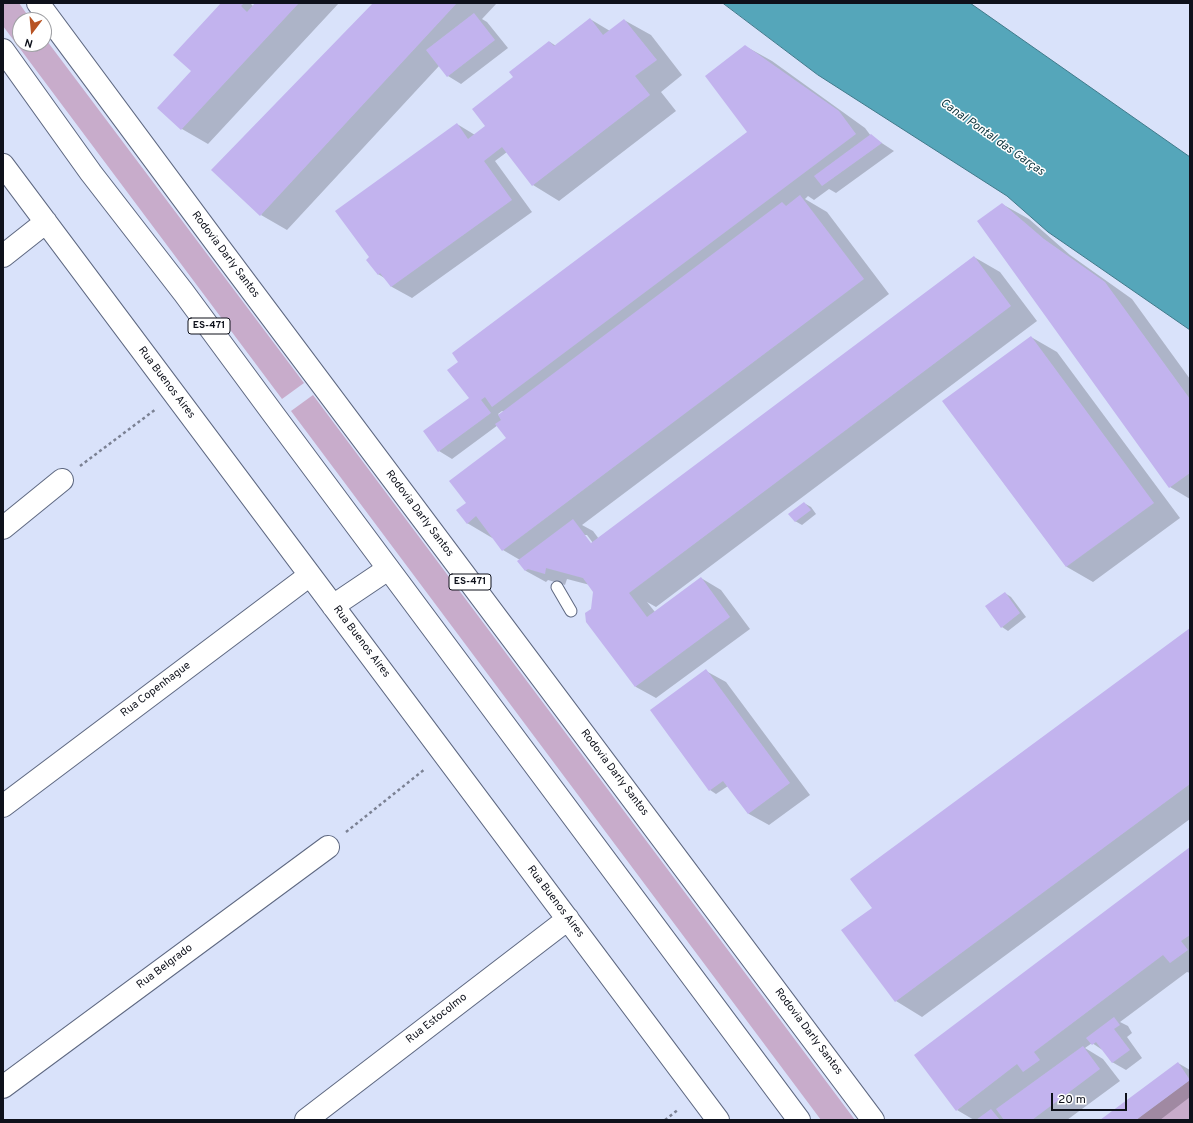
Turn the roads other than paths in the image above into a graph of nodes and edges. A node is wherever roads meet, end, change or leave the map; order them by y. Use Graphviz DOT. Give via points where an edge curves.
graph roads {
  1 [pos="38,3"];
  2 [pos="3,50"];
  3 [pos="3,165"];
  4 [pos="46,222"];
  5 [pos="3,256"];
  6 [pos="62,480"];
  7 [pos="3,528"];
  8 [pos="388,569"];
  9 [pos="310,575"];
  10 [pos="556,587"];
  11 [pos="333,606"];
  12 [pos="571,611"];
  13 [pos="3,806"];
  14 [pos="328,846"];
  15 [pos="568,919"];
  16 [pos="3,1087"];
  17 [pos="306,1120"];
  18 [pos="718,1120"];
  19 [pos="799,1120"];
  20 [pos="874,1120"];
  1 -- 20 [label="main road, Rodovia Darly Santos / ES-471" via="218,247"];
  2 -- 8 [label="main road, ES-471" via="91,173 184,293"];
  3 -- 4 [label="main road, Rua Buenos Aires"];
  4 -- 5 [label="main road"];
  4 -- 9 [label="main road, Rua Buenos Aires"];
  6 -- 7 [label="main road"];
  8 -- 11 [label="main road"];
  8 -- 19 [label="main road, ES-471"];
  9 -- 11 [label="main road, Rua Buenos Aires"];
  9 -- 13 [label="main road, Rua Copenhague"];
  10 -- 12 [label="lane"];
  11 -- 15 [label="main road, Rua Buenos Aires"];
  14 -- 16 [label="main road, Rua Belgrado"];
  15 -- 17 [label="main road, Rua Estocolmo"];
  15 -- 18 [label="main road, Rua Buenos Aires"];
}
